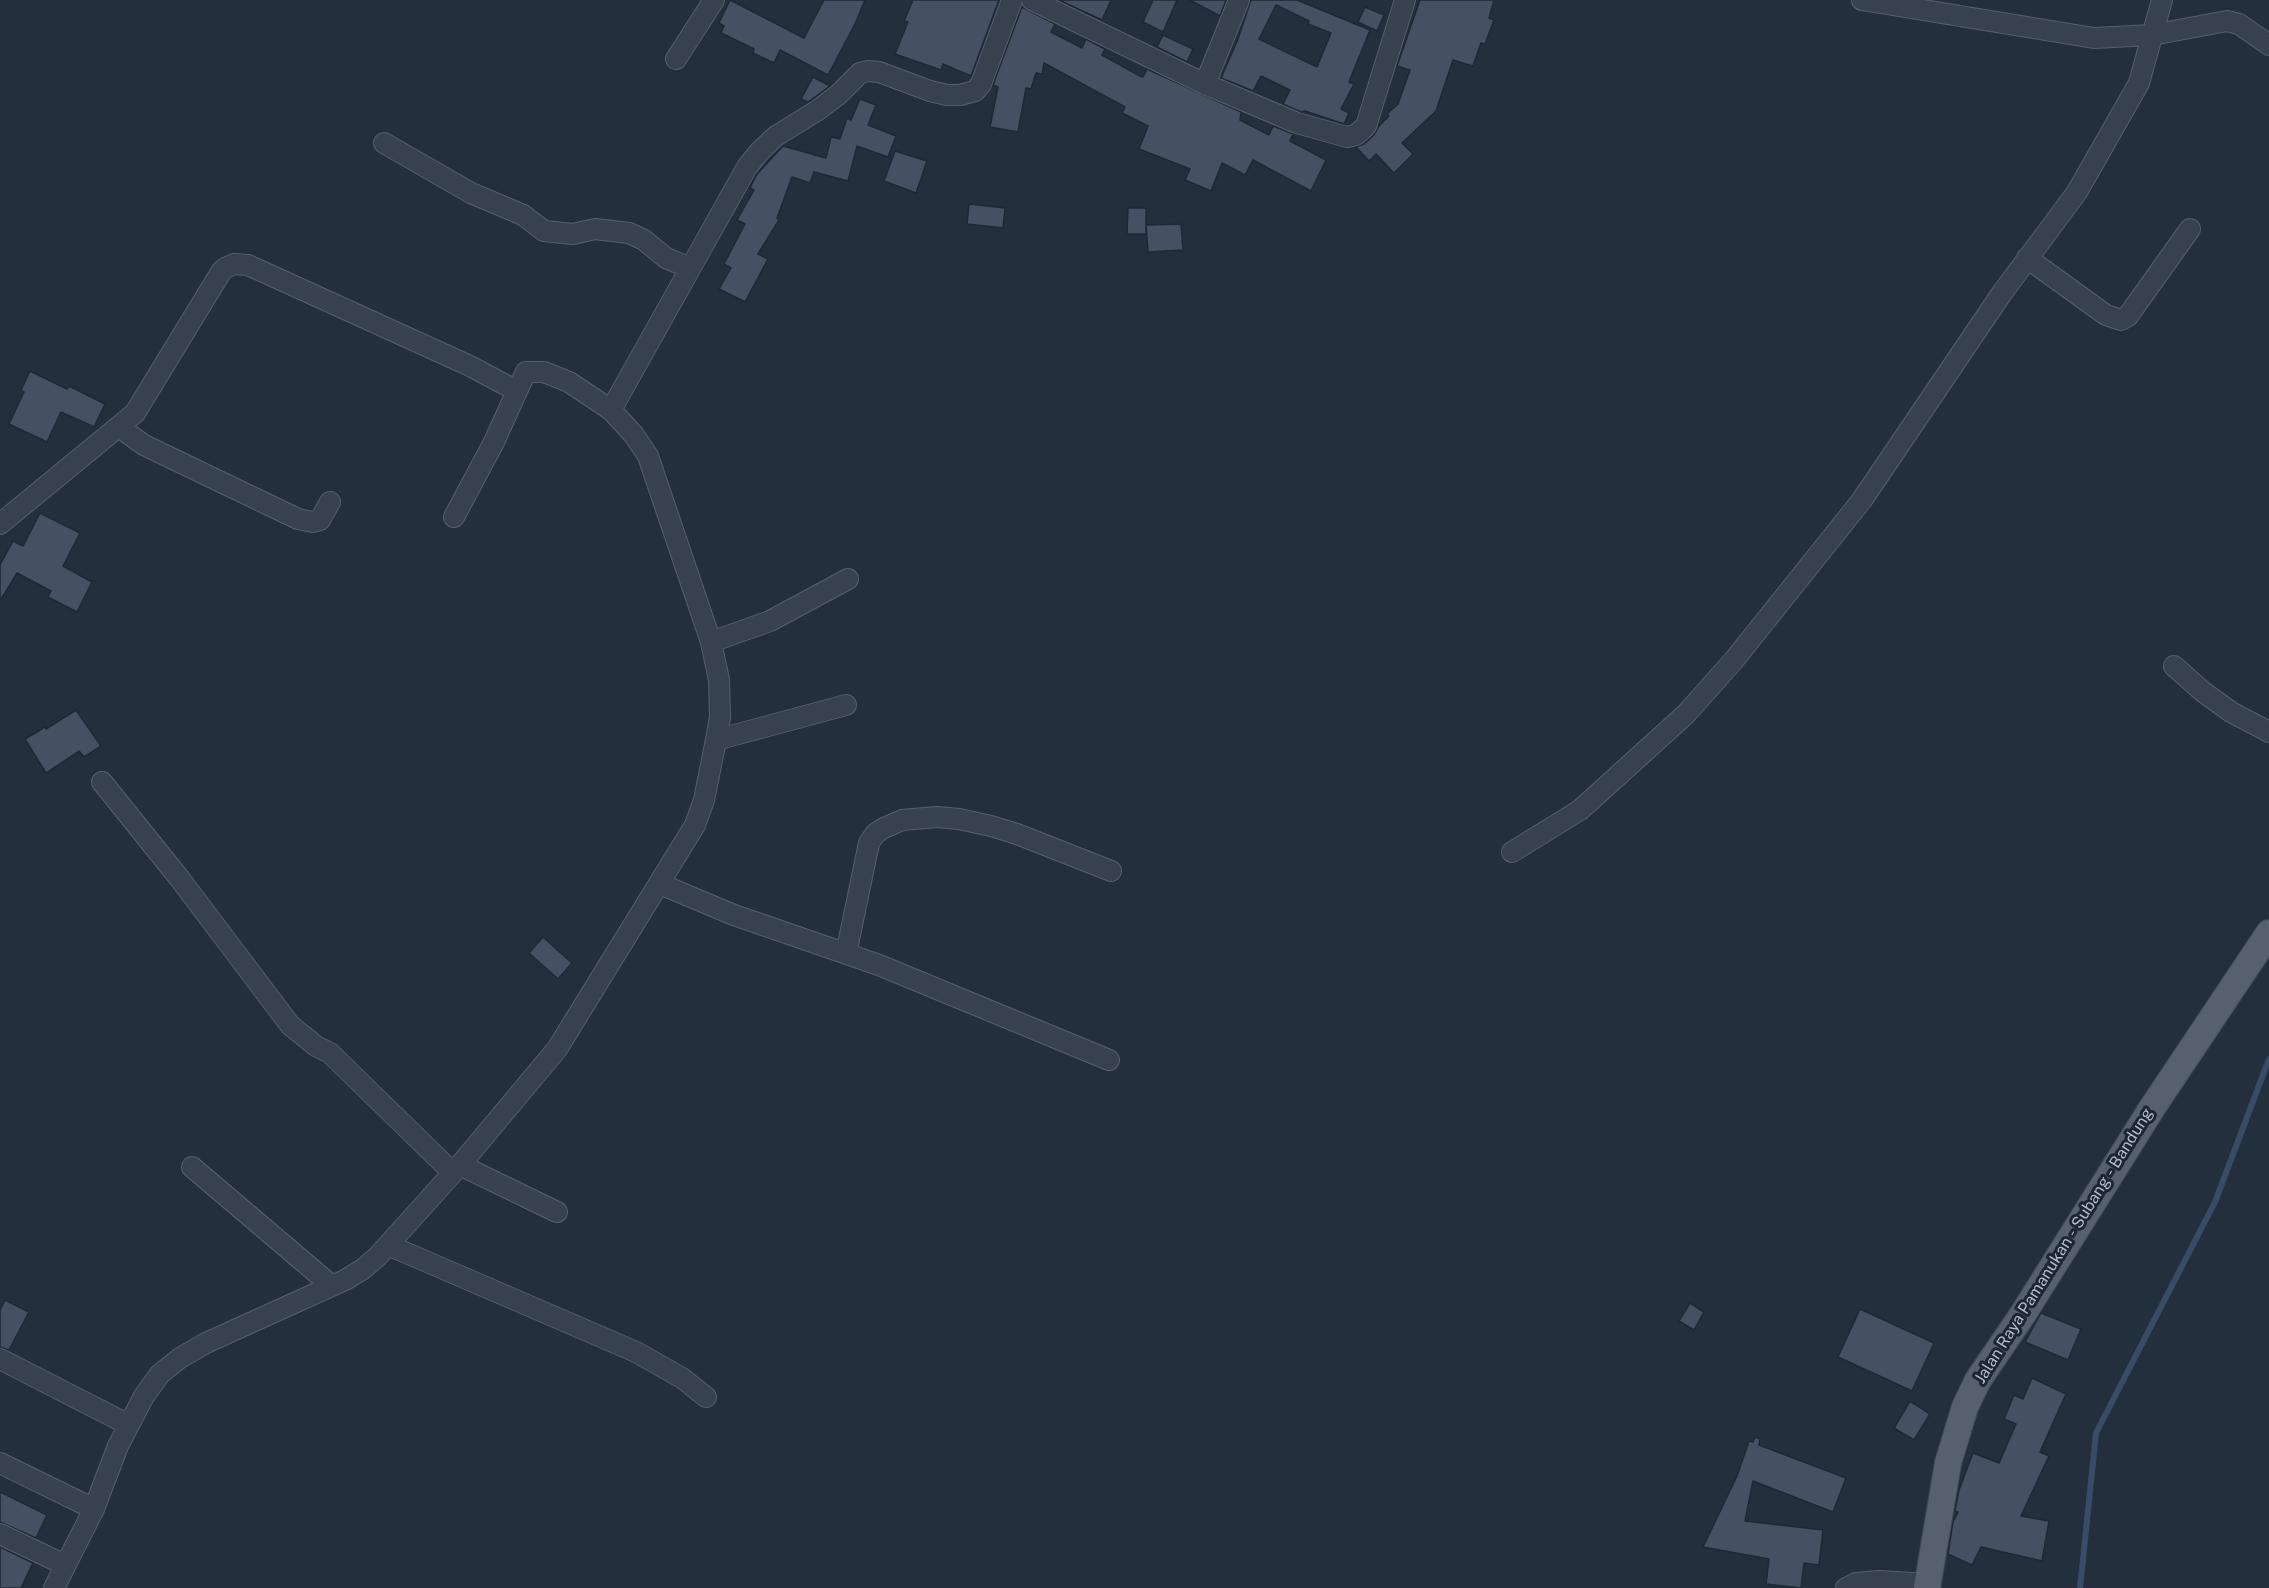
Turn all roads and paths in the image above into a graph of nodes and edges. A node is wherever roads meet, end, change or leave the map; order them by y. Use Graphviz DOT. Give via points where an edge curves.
graph roads {
  1 [pos="714,0"];
  2 [pos="1012,0"];
  3 [pos="1032,0"];
  4 [pos="1239,0"];
  5 [pos="1405,0"];
  6 [pos="1862,0"];
  7 [pos="2162,0"];
  8 [pos="2152,35"];
  9 [pos="2269,45"];
  10 [pos="676,59"];
  11 [pos="1205,84"];
  12 [pos="384,143"];
  13 [pos="2190,230"];
  14 [pos="2027,258"];
  15 [pos="690,268"];
  16 [pos="517,391"];
  17 [pos="610,410"];
  18 [pos="119,427"];
  19 [pos="330,502"];
  20 [pos="454,517"];
  21 [pos="0,524"];
  22 [pos="848,579"];
  23 [pos="711,642"];
  24 [pos="2174,666"];
  25 [pos="846,705"];
  26 [pos="2269,732"];
  27 [pos="716,740"];
  28 [pos="102,782"];
  29 [pos="1512,852"];
  30 [pos="1111,871"];
  31 [pos="660,884"];
  32 [pos="2269,933"];
  33 [pos="846,954"];
  34 [pos="1109,1060"];
  35 [pos="192,1167"];
  36 [pos="456,1168"];
  37 [pos="557,1212"];
  38 [pos="388,1245"];
  39 [pos="332,1286"];
  40 [pos="0,1359"];
  41 [pos="706,1397"];
  42 [pos="129,1425"];
  43 [pos="0,1463"];
  44 [pos="94,1509"];
  45 [pos="0,1534"];
  46 [pos="65,1565"];
  47 [pos="1928,1586"];
  48 [pos="54,1588"];
  49 [pos="1846,1588"];
  1 -- 10 [label="street"];
  2 -- 15 [label="street" via="975,91 947,95 868,71 860,73 818,110 776,136 747,167"];
  3 -- 11 [label="street"];
  4 -- 11 [label="street"];
  5 -- 11 [label="street" via="1366,126 1356,135 1341,137 1297,123"];
  6 -- 8 [label="street" via="2094,38"];
  7 -- 8 [label="street"];
  8 -- 9 [label="street" via="2227,21 2239,24"];
  8 -- 14 [label="street" via="2139,83 2113,131 2077,192"];
  12 -- 15 [label="street" via="471,193 524,215 544,231 629,232 666,258"];
  13 -- 14 [label="street" via="2128,316 2121,320 2106,315"];
  14 -- 29 [label="street" via="1862,500 1734,660 1686,714 1580,810"];
  15 -- 17 [label="street"];
  16 -- 17 [label="street" via="525,372 544,372 569,382"];
  16 -- 18 [label="street" via="470,366 239,264 220,272 144,402"];
  16 -- 20 [label="street"];
  17 -- 23 [label="street" via="648,456"];
  18 -- 19 [label="street" via="144,445 298,519 321,520"];
  18 -- 21 [label="street"];
  22 -- 23 [label="street" via="770,621"];
  23 -- 27 [label="street" via="719,680"];
  24 -- 26 [label="street" via="2231,712"];
  25 -- 27 [label="street"];
  27 -- 31 [label="street" via="695,825"];
  28 -- 36 [label="street" via="290,1025 330,1053 363,1088"];
  30 -- 33 [label="street" via="981,824 937,817 902,820 882,828 869,843"];
  31 -- 33 [label="street"];
  31 -- 36 [label="street" via="557,1049"];
  32 -- 47 [label="main road, Jalan Raya Pamanukan - Subang - Bandung" via="1978,1380 1965,1407 1948,1464"];
  33 -- 34 [label="street"];
  35 -- 39 [label="street"];
  36 -- 37 [label="street"];
  36 -- 38 [label="street"];
  38 -- 39 [label="street" via="363,1269"];
  38 -- 41 [label="street" via="636,1352 682,1378"];
  39 -- 42 [label="street" via="206,1342 180,1358 160,1374"];
  40 -- 42 [label="street"];
  42 -- 44 [label="street"];
  43 -- 44 [label="street"];
  44 -- 46 [label="street"];
  45 -- 46 [label="street"];
  46 -- 48 [label="street"];
  47 -- 49 [label="street" via="1879,1581"];
}
